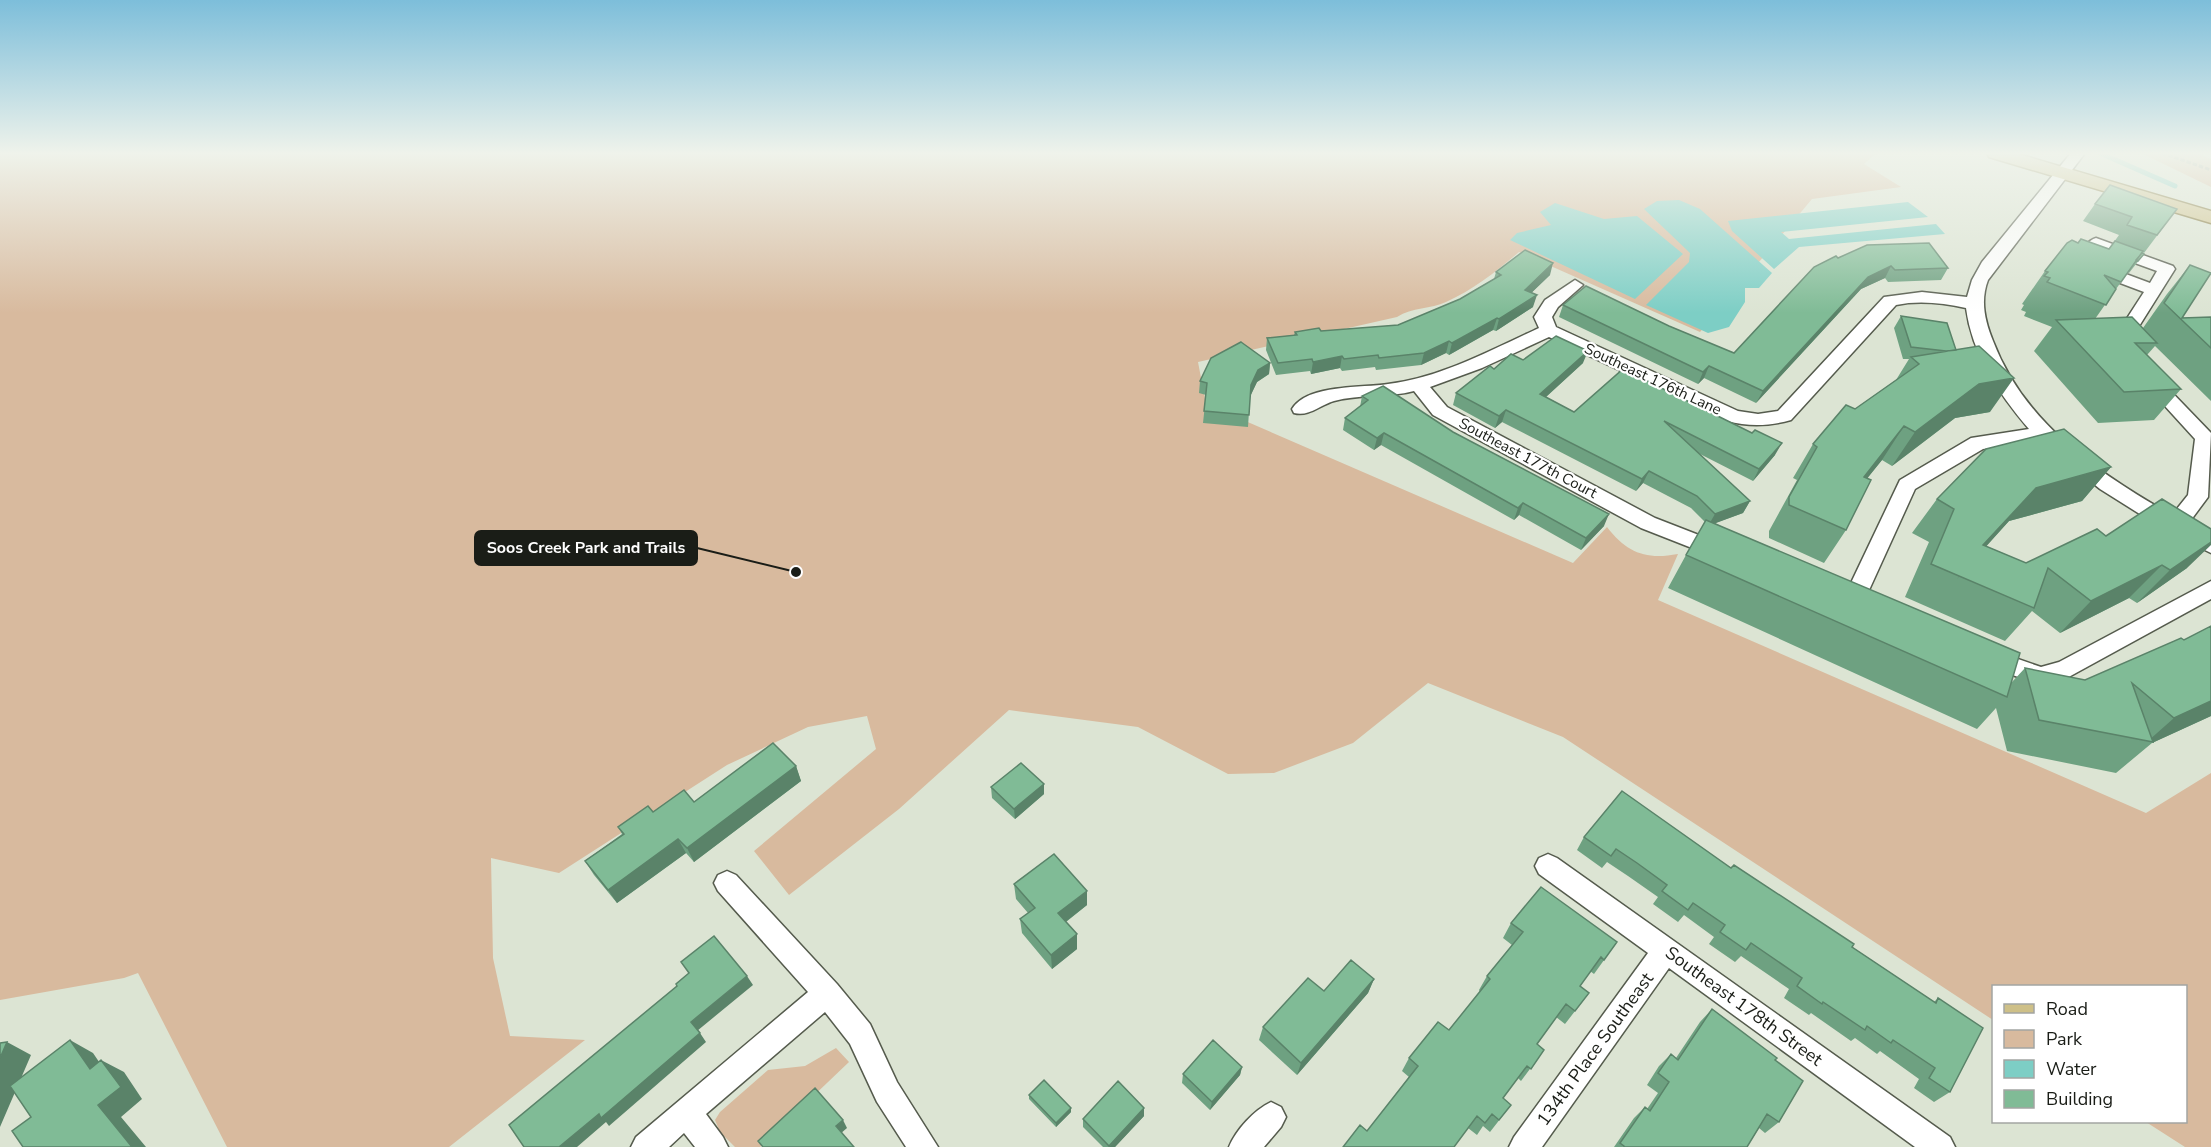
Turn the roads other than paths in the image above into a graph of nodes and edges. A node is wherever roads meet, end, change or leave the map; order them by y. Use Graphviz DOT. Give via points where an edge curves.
graph roads {
  1 [pos="2036,207"];
  2 [pos="2178,207"];
  3 [pos="2211,217"];
  4 [pos="1575,285"];
  5 [pos="2153,290"];
  6 [pos="1973,304"];
  7 [pos="1549,330"];
  8 [pos="2126,354"];
  9 [pos="2142,371"];
  10 [pos="1417,383"];
  11 [pos="1301,409"];
  12 [pos="2044,433"];
  13 [pos="2208,438"];
  14 [pos="2175,526"];
  15 [pos="2211,545"];
  16 [pos="1738,558"];
  17 [pos="2211,589"];
  18 [pos="1831,595"];
  19 [pos="1852,604"];
  20 [pos="1873,612"];
  21 [pos="1968,650"];
  22 [pos="1548,866"];
  23 [pos="727,884"];
  24 [pos="1666,950"];
  25 [pos="827,993"];
  26 [pos="687,1113"];
  27 [pos="1271,1117"];
  28 [pos="646,1147"];
  29 [pos="713,1147"];
  30 [pos="923,1147"];
  31 [pos="1244,1147"];
  32 [pos="1524,1147"];
  33 [pos="1940,1147"];
  1 -- 6 [label="street" via="1984,270"];
  2 -- 3 [label="main road"];
  4 -- 7 [label="street" via="1547,309 1543,317"];
  5 -- 8 [label="street" via="2118,346"];
  6 -- 7 [label="street, Southeast 176th Lane" via="1938,295 1890,301 1784,416 1758,420 1734,417"];
  6 -- 12 [label="street" via="1986,353 2012,398"];
  7 -- 10 [label="street" via="1448,374"];
  9 -- 13 [label="street"];
  10 -- 11 [label="street" via="1398,389 1334,392"];
  10 -- 16 [label="street, Southeast 177th Court" via="1440,411 1648,523"];
  12 -- 14 [label="street" via="2138,505"];
  12 -- 19 [label="street" via="1978,443 1907,485"];
  13 -- 14 [label="street" via="2198,497"];
  14 -- 15 [label="street"];
  17 -- 21 [label="street" via="2065,670 2041,676"];
  18 -- 19 [label="street"];
  19 -- 20 [label="street"];
  22 -- 24 [label="street, Southeast 178th Street"];
  23 -- 25 [label="street"];
  24 -- 32 [label="street, 134th Place Southeast"];
  24 -- 33 [label="street, Southeast 178th Street"];
  25 -- 26 [label="street"];
  25 -- 30 [label="street" via="860,1034 887,1092"];
  26 -- 28 [label="street"];
  26 -- 29 [label="street"];
  27 -- 31 [label="street"];
}
